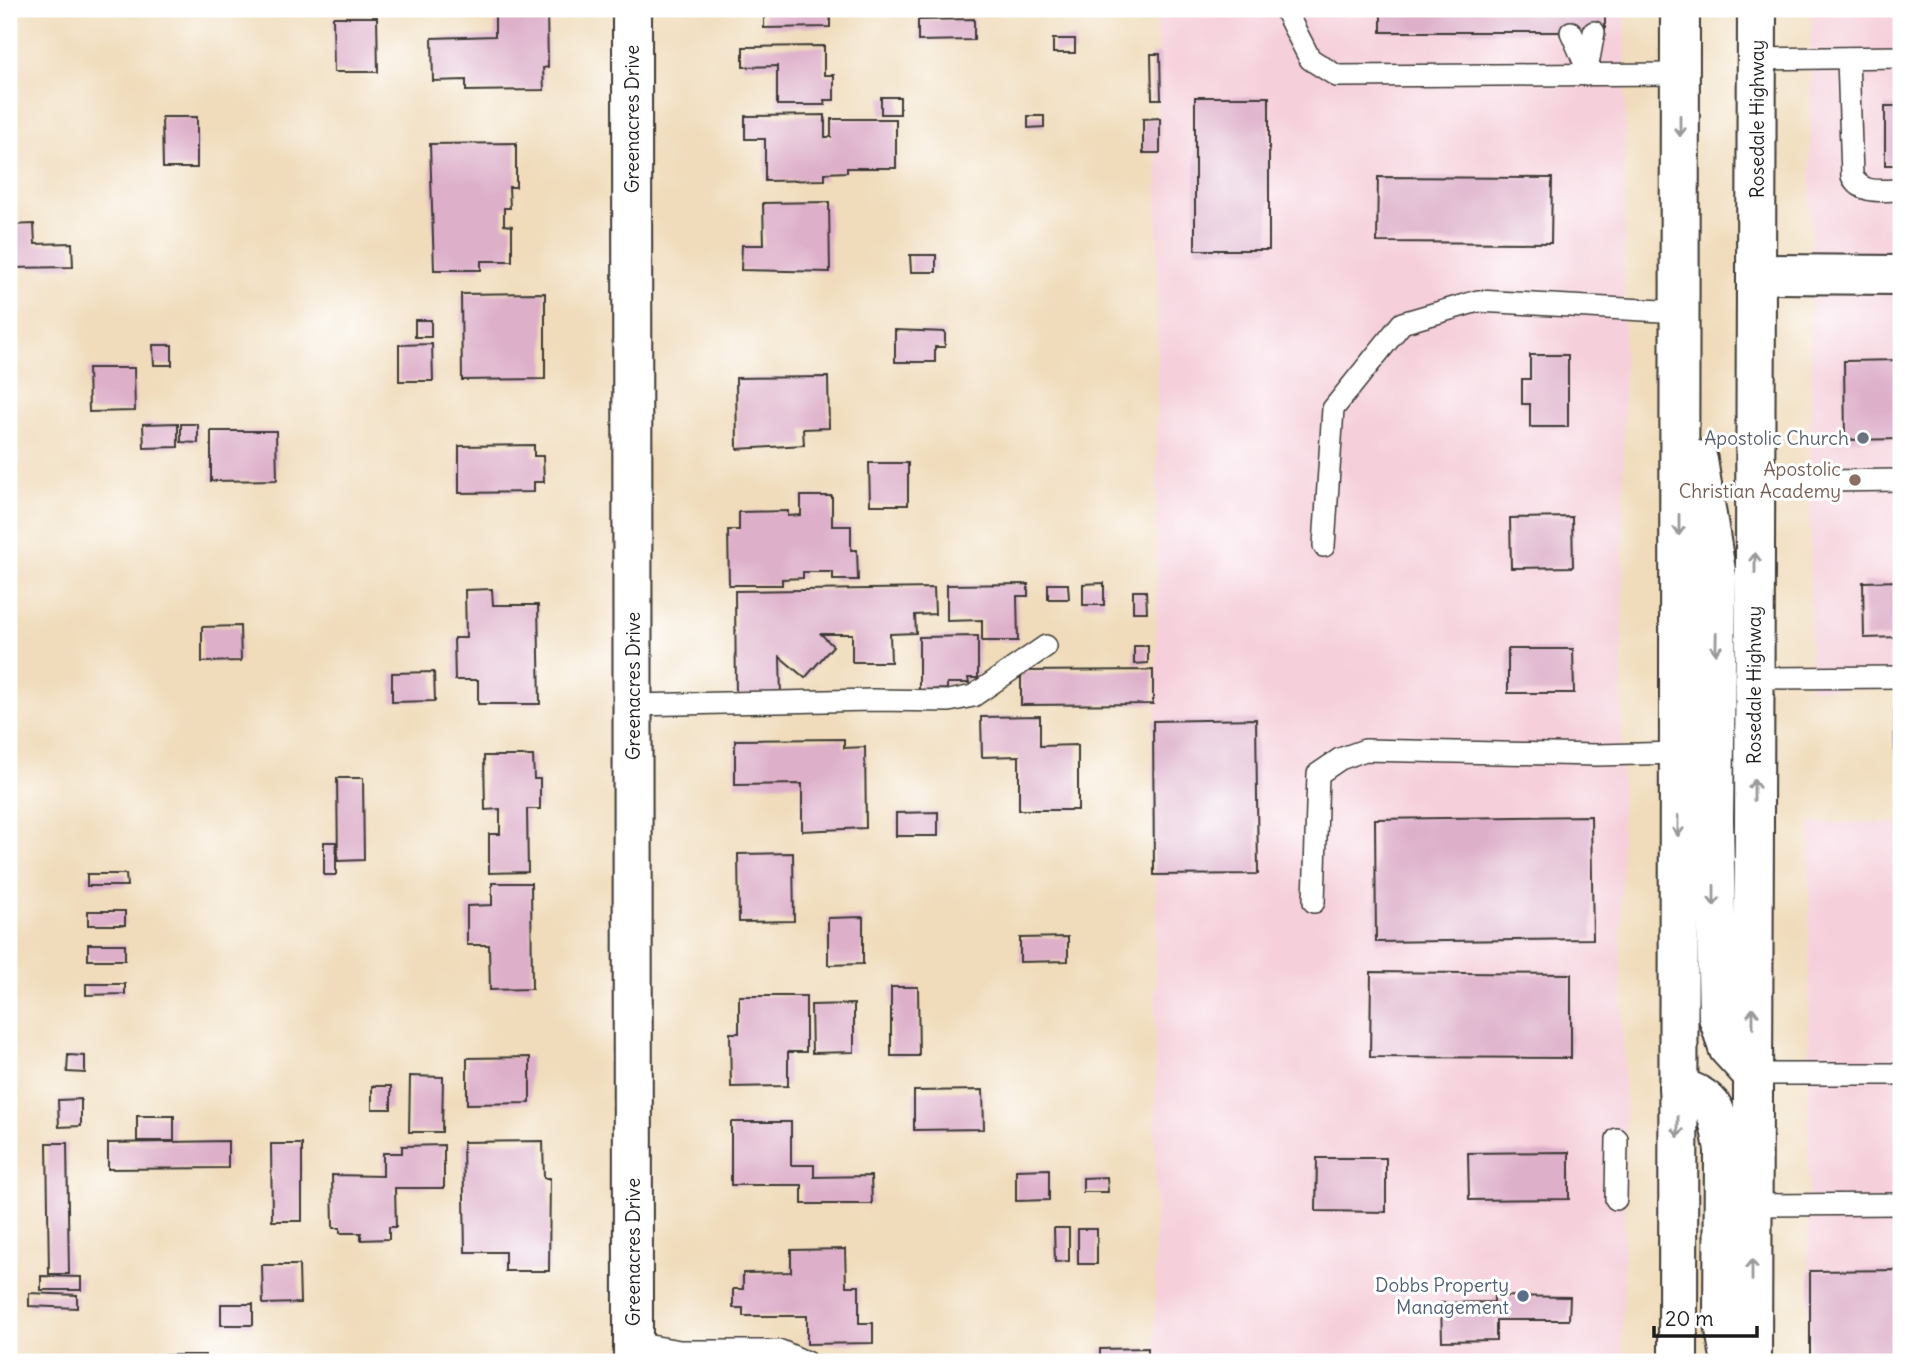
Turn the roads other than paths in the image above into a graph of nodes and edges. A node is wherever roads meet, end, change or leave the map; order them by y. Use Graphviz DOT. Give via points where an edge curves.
graph roads {
  1 [pos="632,9"];
  2 [pos="1288,9"];
  3 [pos="1680,9"];
  4 [pos="1756,9"];
  5 [pos="1571,32"];
  6 [pos="1594,32"];
  7 [pos="1901,57"];
  8 [pos="1848,58"];
  9 [pos="1756,59"];
  10 [pos="1586,71"];
  11 [pos="1680,74"];
  12 [pos="1901,190"];
  13 [pos="1756,274"];
  14 [pos="1901,275"];
  15 [pos="1680,323"];
  16 [pos="1901,480"];
  17 [pos="1755,482"];
  18 [pos="1324,546"];
  19 [pos="1046,646"];
  20 [pos="1901,677"];
  21 [pos="1754,678"];
  22 [pos="632,705"];
  23 [pos="1679,753"];
  24 [pos="1314,902"];
  25 [pos="1752,1074"];
  26 [pos="1901,1074"];
  27 [pos="1678,1087"];
  28 [pos="1617,1139"];
  29 [pos="1616,1199"];
  30 [pos="1901,1204"];
  31 [pos="1752,1205"];
  32 [pos="633,1353"];
  33 [pos="806,1362"];
  34 [pos="1678,1362"];
  35 [pos="1731,1362"];
  36 [pos="1752,1362"];
  1 -- 22 [label="main road, Greenacres Drive"];
  2 -- 10 [label="lane" via="1310,59 1337,76"];
  3 -- 11 [label="main road"];
  4 -- 9 [label="main road, Rosedale Highway"];
  5 -- 10 [label="lane"];
  6 -- 10 [label="lane"];
  7 -- 8 [label="lane"];
  8 -- 9 [label="lane"];
  8 -- 12 [label="lane" via="1852,176 1856,185 1866,189"];
  9 -- 13 [label="main road, Rosedale Highway"];
  10 -- 11 [label="lane"];
  11 -- 15 [label="main road, one-way"];
  13 -- 14 [label="main road"];
  13 -- 17 [label="main road, Rosedale Highway"];
  15 -- 18 [label="lane" via="1478,302 1402,323 1333,409"];
  15 -- 23 [label="main road, one-way"];
  15 -- 25 [label="main road, one-way" via="1717,577 1714,820 1718,1017 1728,1048"];
  16 -- 17 [label="lane"];
  21 -- 17 [label="main road, Rosedale Highway, one-way"];
  19 -- 22 [label="lane" via="973,696 949,701"];
  20 -- 21 [label="lane"];
  25 -- 21 [label="main road, Rosedale Highway, one-way"];
  22 -- 32 [label="main road, Greenacres Drive"];
  23 -- 24 [label="lane" via="1364,750 1340,759 1318,774"];
  23 -- 27 [label="main road, one-way"];
  25 -- 26 [label="lane"];
  25 -- 31 [label="main road, Rosedale Highway"];
  27 -- 34 [label="main road, one-way"];
  27 -- 35 [label="main road" via="1699,1093 1713,1105 1720,1125 1724,1150 1723,1319"];
  28 -- 29 [label="lane"];
  30 -- 31 [label="lane"];
  36 -- 31 [label="main road, Rosedale Highway, one-way"];
  32 -- 33 [label="lane" via="781,1351"];
}
